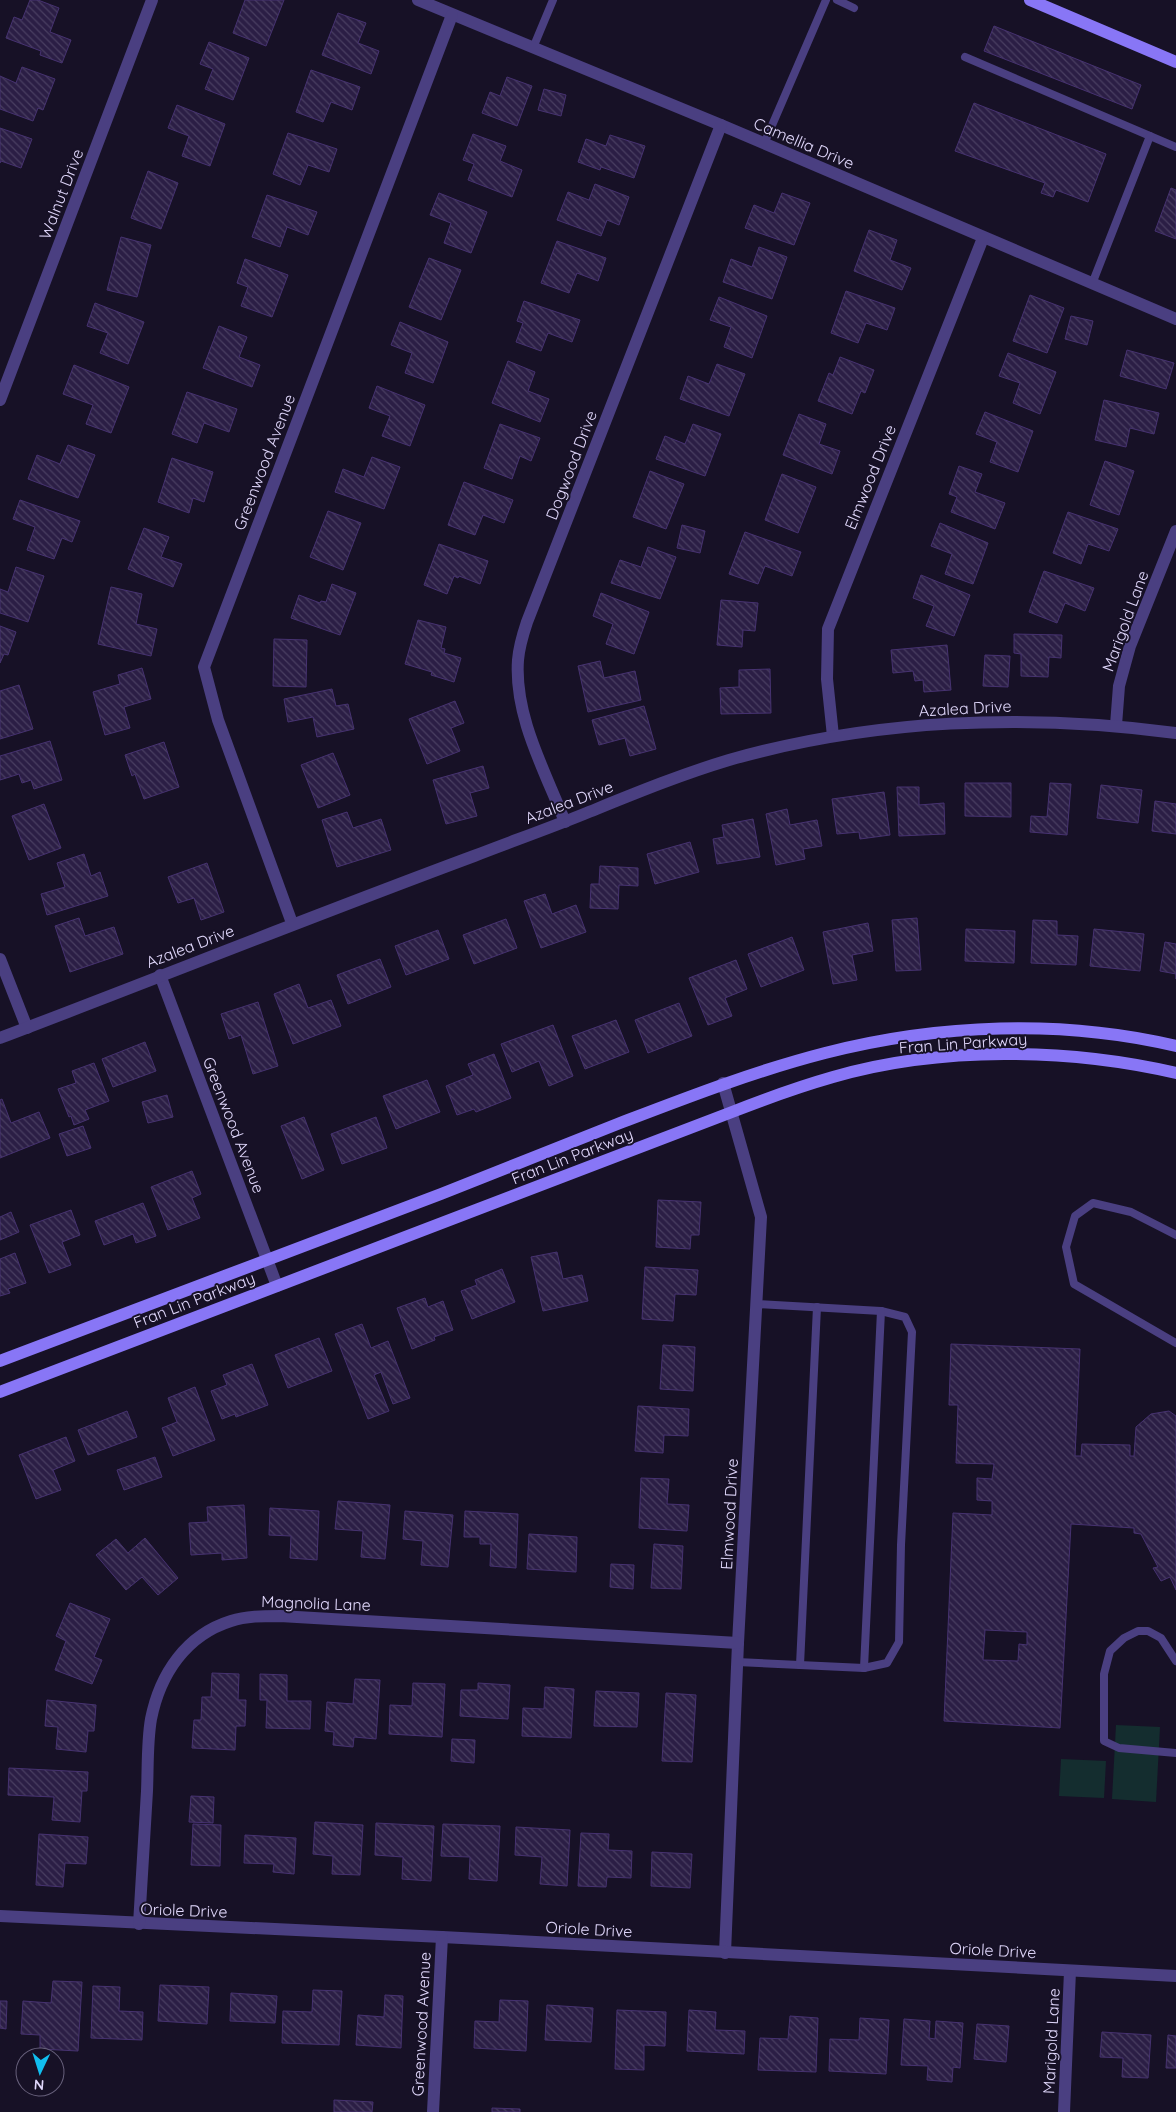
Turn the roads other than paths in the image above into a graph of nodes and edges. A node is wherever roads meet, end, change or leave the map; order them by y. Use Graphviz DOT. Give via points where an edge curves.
graph roads {
  1 [pos="152,0"];
  2 [pos="418,0"];
  3 [pos="553,0"];
  4 [pos="826,0"];
  5 [pos="837,0"];
  6 [pos="1030,0"];
  7 [pos="854,8"];
  8 [pos="452,15"];
  9 [pos="533,48"];
  10 [pos="965,57"];
  11 [pos="1176,62"];
  12 [pos="721,125"];
  13 [pos="1150,136"];
  14 [pos="764,144"];
  15 [pos="1176,147"];
  16 [pos="983,238"];
  17 [pos="1092,284"];
  18 [pos="1176,319"];
  19 [pos="0,400"];
  20 [pos="1176,531"];
  21 [pos="1116,725"];
  22 [pos="1176,733"];
  23 [pos="833,736"];
  24 [pos="565,822"];
  25 [pos="292,924"];
  26 [pos="0,959"];
  27 [pos="160,975"];
  28 [pos="26,1028"];
  29 [pos="0,1038"];
  30 [pos="1176,1046"];
  31 [pos="1176,1073"];
  32 [pos="723,1083"];
  33 [pos="732,1112"];
  34 [pos="1176,1235"];
  35 [pos="268,1261"];
  36 [pos="278,1286"];
  37 [pos="756,1304"];
  38 [pos="817,1307"];
  39 [pos="882,1311"];
  40 [pos="1176,1343"];
  41 [pos="0,1362"];
  42 [pos="0,1392"];
  43 [pos="738,1643"];
  44 [pos="1176,1661"];
  45 [pos="737,1662"];
  46 [pos="800,1665"];
  47 [pos="864,1668"];
  48 [pos="1176,1753"];
  49 [pos="0,1916"];
  50 [pos="139,1924"];
  51 [pos="442,1937"];
  52 [pos="725,1953"];
  53 [pos="1070,1971"];
  54 [pos="1176,1976"];
  55 [pos="433,2112"];
  56 [pos="1064,2112"];
  1 -- 19 [label="street, Walnut Drive"];
  2 -- 8 [label="street, Camellia Drive"];
  3 -- 9 [label="lane"];
  4 -- 14 [label="lane"];
  5 -- 7 [label="lane"];
  6 -- 11 [label="street"];
  8 -- 9 [label="street, Camellia Drive"];
  8 -- 25 [label="street, Greenwood Avenue" via="204,667 218,720"];
  9 -- 12 [label="street, Camellia Drive"];
  10 -- 13 [label="lane"];
  12 -- 14 [label="street, Camellia Drive"];
  12 -- 24 [label="street, Dogwood Drive" via="521,642 519,685 526,723"];
  13 -- 15 [label="lane"];
  13 -- 17 [label="lane"];
  14 -- 16 [label="street, Camellia Drive"];
  16 -- 17 [label="street, Camellia Drive"];
  16 -- 23 [label="street, Elmwood Drive" via="828,629 827,679"];
  17 -- 18 [label="street, Camellia Drive"];
  20 -- 21 [label="street, Marigold Lane" via="1130,646 1118,686"];
  21 -- 22 [label="street, Azalea Drive"];
  21 -- 23 [label="street, Azalea Drive" via="946,724"];
  23 -- 24 [label="street, Azalea Drive" via="728,761 662,783"];
  24 -- 25 [label="street, Azalea Drive"];
  25 -- 27 [label="street, Azalea Drive"];
  26 -- 28 [label="street"];
  27 -- 28 [label="street, Azalea Drive"];
  27 -- 35 [label="street, Greenwood Avenue"];
  28 -- 29 [label="street, Azalea Drive"];
  30 -- 32 [label="street, Fran Lin Parkway" via="1112,1034 1064,1030 962,1031 911,1036 844,1049"];
  31 -- 33 [label="street, Fran Lin Parkway" via="1061,1055 977,1055 906,1062 834,1077"];
  32 -- 33 [label="street, Elmwood Drive"];
  32 -- 35 [label="street, Fran Lin Parkway"];
  33 -- 36 [label="street, Fran Lin Parkway"];
  33 -- 37 [label="street, Elmwood Drive" via="761,1218"];
  34 -- 40 [label="lane" via="1131,1212 1093,1203 1075,1216 1066,1247 1074,1284"];
  35 -- 36 [label="street, Greenwood Avenue"];
  35 -- 41 [label="street, Fran Lin Parkway"];
  36 -- 42 [label="street, Fran Lin Parkway"];
  37 -- 38 [label="lane"];
  37 -- 43 [label="street, Elmwood Drive"];
  38 -- 39 [label="lane"];
  38 -- 46 [label="lane"];
  39 -- 47 [label="lane"];
  39 -- 47 [label="lane" via="905,1317 912,1332 899,1642 888,1663"];
  43 -- 45 [label="street, Elmwood Drive"];
  43 -- 50 [label="street, Magnolia Lane" via="280,1616 255,1616 211,1629 174,1661 162,1681 151,1720"];
  44 -- 48 [label="lane" via="1161,1638 1138,1630 1110,1651 1104,1674 1104,1741 1119,1748"];
  45 -- 46 [label="lane"];
  45 -- 52 [label="street, Elmwood Drive"];
  46 -- 47 [label="lane"];
  49 -- 50 [label="street, Oriole Drive"];
  50 -- 51 [label="street, Oriole Drive"];
  51 -- 52 [label="street, Oriole Drive"];
  51 -- 55 [label="street, Greenwood Avenue"];
  52 -- 53 [label="street, Oriole Drive"];
  53 -- 54 [label="street, Oriole Drive"];
  53 -- 56 [label="street, Marigold Lane"];
}
